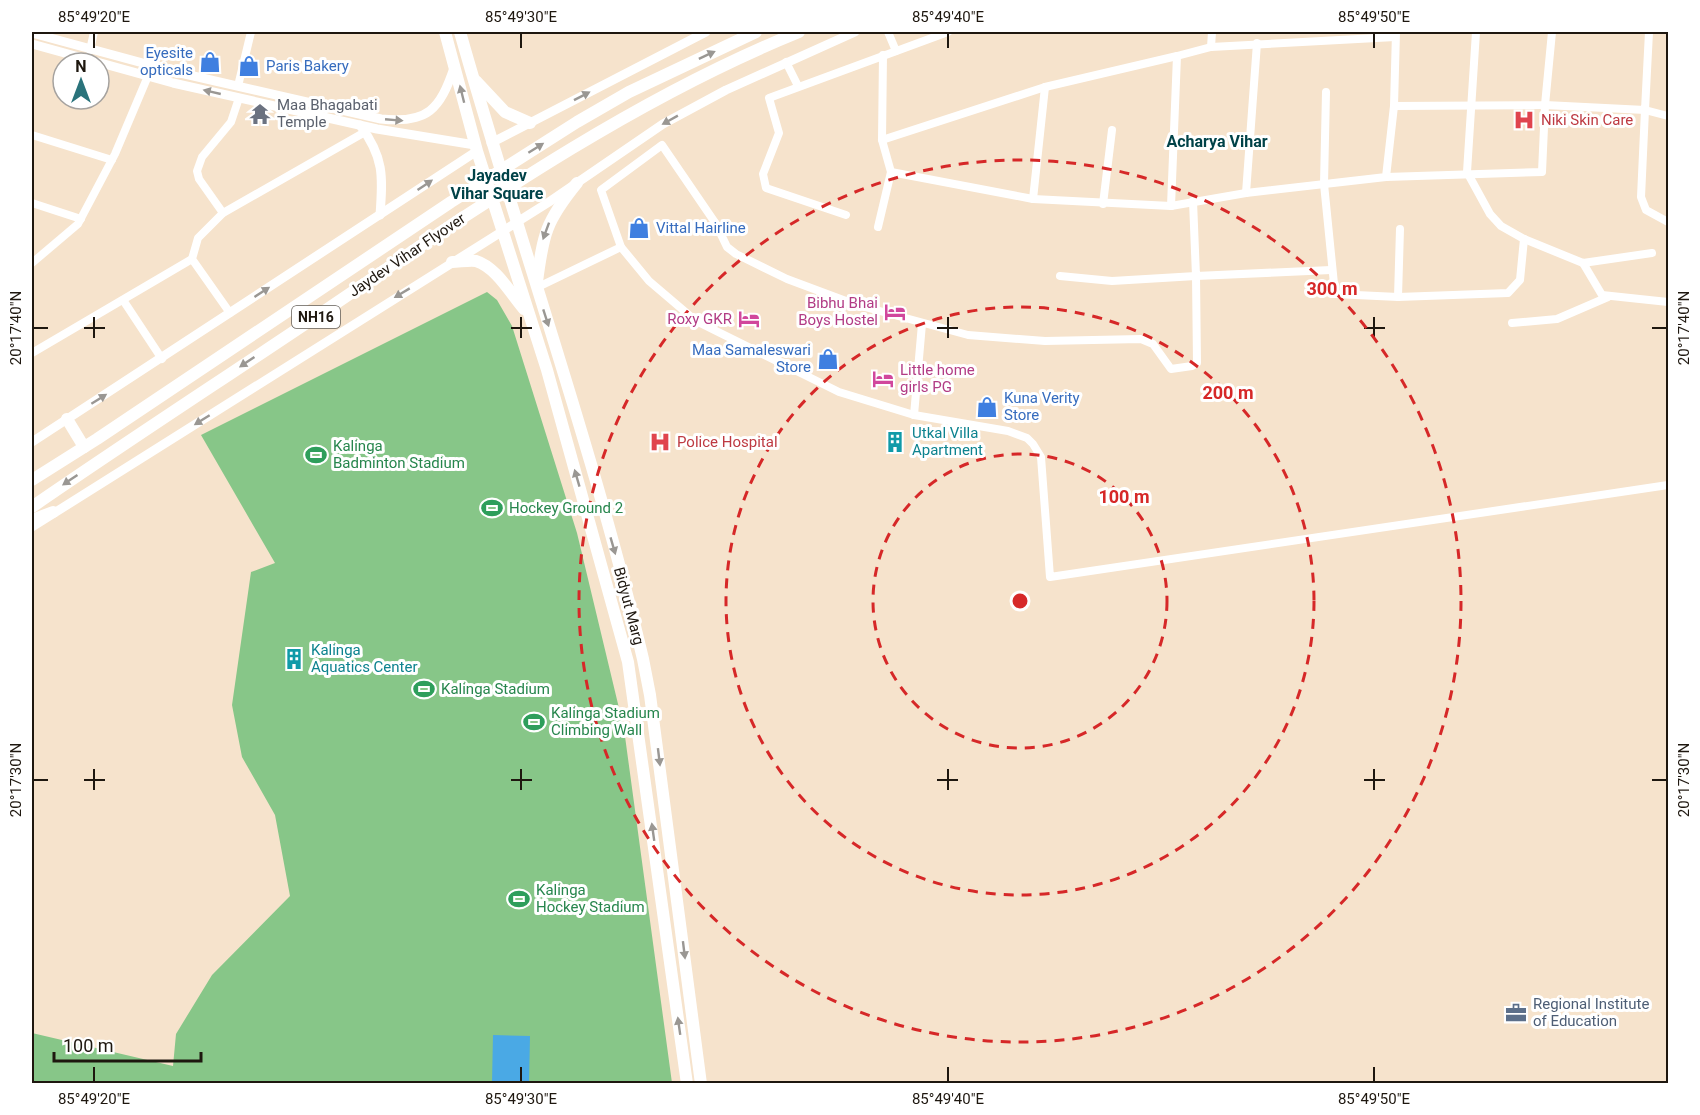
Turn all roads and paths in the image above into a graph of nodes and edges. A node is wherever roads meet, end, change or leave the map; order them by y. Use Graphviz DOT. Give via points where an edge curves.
graph roads {
  1 [pos="94,32"];
  2 [pos="251,32"];
  3 [pos="445,32"];
  4 [pos="460,32"];
  5 [pos="706,32"];
  6 [pos="756,32"];
  7 [pos="799,32"];
  8 [pos="855,32"];
  9 [pos="888,32"];
  10 [pos="948,32"];
  11 [pos="1212,32"];
  12 [pos="1476,32"];
  13 [pos="1552,32"];
  14 [pos="1649,32"];
  15 [pos="32,33"];
  16 [pos="1395,34"];
  17 [pos="52,40"];
  18 [pos="32,44"];
  19 [pos="1257,44"];
  20 [pos="1211,47"];
  21 [pos="50,50"];
  22 [pos="90,50"];
  23 [pos="896,51"];
  24 [pos="883,55"];
  25 [pos="1177,56"];
  26 [pos="786,62"];
  27 [pos="455,66"];
  28 [pos="148,76"];
  29 [pos="473,78"];
  30 [pos="238,86"];
  31 [pos="798,86"];
  32 [pos="1045,87"];
  33 [pos="1326,92"];
  34 [pos="239,98"];
  35 [pos="1473,105"];
  36 [pos="1545,105"];
  37 [pos="1394,106"];
  38 [pos="1645,110"];
  39 [pos="1668,116"];
  40 [pos="530,123"];
  41 [pos="362,128"];
  42 [pos="1112,130"];
  43 [pos="32,135"];
  44 [pos="882,140"];
  45 [pos="491,143"];
  46 [pos="476,148"];
  47 [pos="112,160"];
  48 [pos="891,172"];
  49 [pos="1467,172"];
  50 [pos="1386,177"];
  51 [pos="577,183"];
  52 [pos="1324,184"];
  53 [pos="1246,193"];
  54 [pos="1033,199"];
  55 [pos="1193,201"];
  56 [pos="32,203"];
  57 [pos="1102,204"];
  58 [pos="1171,206"];
  59 [pos="223,213"];
  60 [pos="380,215"];
  61 [pos="846,215"];
  62 [pos="81,219"];
  63 [pos="1668,222"];
  64 [pos="516,223"];
  65 [pos="878,227"];
  66 [pos="1400,229"];
  67 [pos="502,231"];
  68 [pos="1524,239"];
  69 [pos="621,247"];
  70 [pos="1652,254"];
  71 [pos="192,259"];
  72 [pos="452,262"];
  73 [pos="32,263"];
  74 [pos="1582,263"];
  75 [pos="1331,270"];
  76 [pos="1060,276"];
  77 [pos="1196,276"];
  78 [pos="536,288"];
  79 [pos="1398,297"];
  80 [pos="1608,297"];
  81 [pos="123,300"];
  82 [pos="1668,302"];
  83 [pos="230,313"];
  84 [pos="529,314"];
  85 [pos="1512,323"];
  86 [pos="922,324"];
  87 [pos="32,352"];
  88 [pos="162,359"];
  89 [pos="914,414"];
  90 [pos="67,419"];
  91 [pos="32,442"];
  92 [pos="84,447"];
  93 [pos="32,480"];
  94 [pos="1668,485"];
  95 [pos="32,507"];
  96 [pos="53,512"];
  97 [pos="32,520"];
  98 [pos="32,527"];
  99 [pos="687,1083"];
  100 [pos="701,1083"];
  1 -- 22 [label="street"];
  2 -- 30 [label="street"];
  3 -- 27 [label="main road, Bidyut Marg"];
  4 -- 29 [label="main road, Bidyut Marg"];
  40 -- 5 [label="street, one-way"];
  92 -- 6 [label="main road, Jaydev Vihar Flyover / NH16, one-way" via="577,122 629,92"];
  7 -- 95 [label="main road, Jaydev Vihar Flyover / NH16, one-way" via="724,64 591,136"];
  8 -- 26 [label="street"];
  9 -- 23 [label="street"];
  10 -- 23 [label="street"];
  11 -- 20 [label="street"];
  12 -- 35 [label="street"];
  13 -- 36 [label="street"];
  14 -- 38 [label="street"];
  15 -- 17 [label="street"];
  16 -- 19 [label="street"];
  16 -- 37 [label="street"];
  17 -- 21 [label="street"];
  17 -- 22 [label="street"];
  18 -- 21 [label="street"];
  19 -- 20 [label="street"];
  19 -- 53 [label="street"];
  20 -- 25 [label="street"];
  21 -- 28 [label="street"];
  22 -- 30 [label="street"];
  23 -- 24 [label="street"];
  24 -- 31 [label="street"];
  24 -- 44 [label="street"];
  25 -- 32 [label="street"];
  25 -- 58 [label="street"];
  26 -- 31 [label="street"];
  26 -- 51 [label="street, one-way" via="663,124"];
  30 -- 27 [label="street, one-way" via="404,122 435,107 444,96"];
  46 -- 27 [label="main road, Bidyut Marg, one-way"];
  34 -- 28 [label="street, one-way"];
  28 -- 47 [label="street"];
  29 -- 40 [label="main road" via="505,111"];
  29 -- 45 [label="main road, Bidyut Marg"];
  31 -- 61 [label="street" via="769,98 779,133 763,182 772,191"];
  32 -- 44 [label="street"];
  32 -- 54 [label="street"];
  33 -- 52 [label="street"];
  34 -- 41 [label="street"];
  34 -- 59 [label="street" via="231,122 202,157 197,171"];
  35 -- 36 [label="street"];
  35 -- 37 [label="street"];
  35 -- 49 [label="street"];
  36 -- 38 [label="street"];
  36 -- 49 [label="street" via="1542,172"];
  37 -- 50 [label="street"];
  38 -- 39 [label="street"];
  38 -- 63 [label="street" via="1643,204 1646,210"];
  40 -- 45 [label="street"];
  41 -- 46 [label="street"];
  41 -- 59 [label="street"];
  41 -- 60 [label="street" via="381,165"];
  42 -- 57 [label="street"];
  43 -- 47 [label="street"];
  44 -- 48 [label="street"];
  45 -- 64 [label="main road, Bidyut Marg"];
  60 -- 46 [label="street, one-way"];
  46 -- 67 [label="main road, Bidyut Marg"];
  47 -- 62 [label="street"];
  48 -- 54 [label="street"];
  48 -- 65 [label="street"];
  49 -- 50 [label="street"];
  49 -- 68 [label="street" via="1490,214 1501,226"];
  50 -- 52 [label="street"];
  51 -- 64 [label="street"];
  51 -- 78 [label="main road, one-way" via="559,205 543,235"];
  52 -- 53 [label="street"];
  52 -- 75 [label="street"];
  53 -- 55 [label="street"];
  54 -- 57 [label="street"];
  55 -- 58 [label="street"];
  55 -- 77 [label="street"];
  56 -- 62 [label="street"];
  57 -- 58 [label="street"];
  59 -- 71 [label="street" via="198,238"];
  83 -- 60 [label="street, one-way"];
  62 -- 73 [label="street"];
  64 -- 67 [label="street"];
  64 -- 78 [label="main road, Bidyut Marg"];
  66 -- 79 [label="street"];
  67 -- 72 [label="street"];
  67 -- 84 [label="main road, Bidyut Marg"];
  68 -- 74 [label="street"];
  68 -- 79 [label="street" via="1520,280 1508,293"];
  69 -- 78 [label="street"];
  69 -- 86 [label="street" via="601,190 662,145 735,254 835,297"];
  69 -- 89 [label="street" via="649,281 696,321 839,392"];
  70 -- 74 [label="street"];
  71 -- 81 [label="street"];
  71 -- 83 [label="street"];
  72 -- 84 [label="main road" via="482,264 495,273"];
  72 -- 96 [label="street, one-way"];
  74 -- 80 [label="street" via="1597,290"];
  75 -- 77 [label="street"];
  75 -- 79 [label="street" via="1335,294"];
  76 -- 77 [label="street" via="1112,281"];
  77 -- 86 [label="street" via="1198,358 1192,366 1176,370 1167,366 1153,344 1141,339 1005,339"];
  78 -- 100 [label="main road, Bidyut Marg, one-way" via="562,366 649,686"];
  80 -- 82 [label="street"];
  80 -- 85 [label="street" via="1557,319"];
  81 -- 87 [label="street"];
  81 -- 88 [label="street"];
  83 -- 88 [label="street"];
  99 -- 84 [label="main road, Bidyut Marg, one-way" via="628,662"];
  86 -- 89 [label="street"];
  90 -- 88 [label="street, one-way"];
  89 -- 94 [label="street" via="1008,431 1033,444 1041,457 1050,578"];
  90 -- 91 [label="street"];
  90 -- 92 [label="main road"];
  92 -- 93 [label="main road, Jaydev Vihar Flyover / NH16"];
  96 -- 97 [label="main road"];
  96 -- 98 [label="street"];
}
